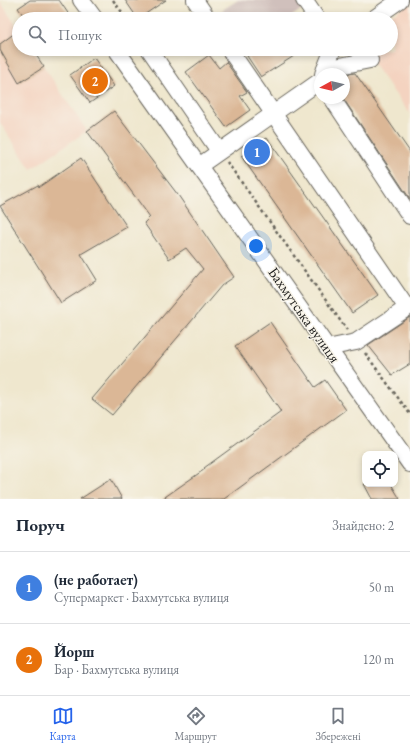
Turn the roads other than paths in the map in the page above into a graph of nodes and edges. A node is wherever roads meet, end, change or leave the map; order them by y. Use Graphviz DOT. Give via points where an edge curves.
graph roads {
  1 [pos="81,0"];
  2 [pos="304,0"];
  3 [pos="400,0"];
  4 [pos="90,12"];
  5 [pos="312,12"];
  6 [pos="383,12"];
  7 [pos="121,56"];
  8 [pos="139,56"];
  9 [pos="154,56"];
  10 [pos="234,56"];
  11 [pos="330,56"];
  12 [pos="370,60"];
  13 [pos="127,65"];
  14 [pos="326,68"];
  15 [pos="345,68"];
  16 [pos="314,82"];
  17 [pos="336,104"];
  18 [pos="273,114"];
  19 [pos="219,151"];
  20 [pos="198,166"];
  21 [pos="410,216"];
  22 [pos="408,307"];
  23 [pos="327,348"];
  24 [pos="410,464"];
  1 -- 4 [label="street"];
  2 -- 5 [label="street"];
  3 -- 6 [label="street"];
  7 -- 13 [label="street, Бахмутська вулиця"];
  8 -- 13 [label="street"];
  9 -- 19 [label="street"];
  10 -- 18 [label="street"];
  11 -- 14 [label="street"];
  12 -- 15 [label="street"];
  13 -- 20 [label="street, Бахмутська вулиця"];
  16 -- 18 [label="street"];
  17 -- 21 [label="street"];
  18 -- 19 [label="street"];
  18 -- 22 [label="street"];
  19 -- 20 [label="street"];
  20 -- 23 [label="street, Бахмутська вулиця"];
  22 -- 23 [label="street" via="356,342"];
  23 -- 24 [label="street, Бахмутська вулиця"];
}
